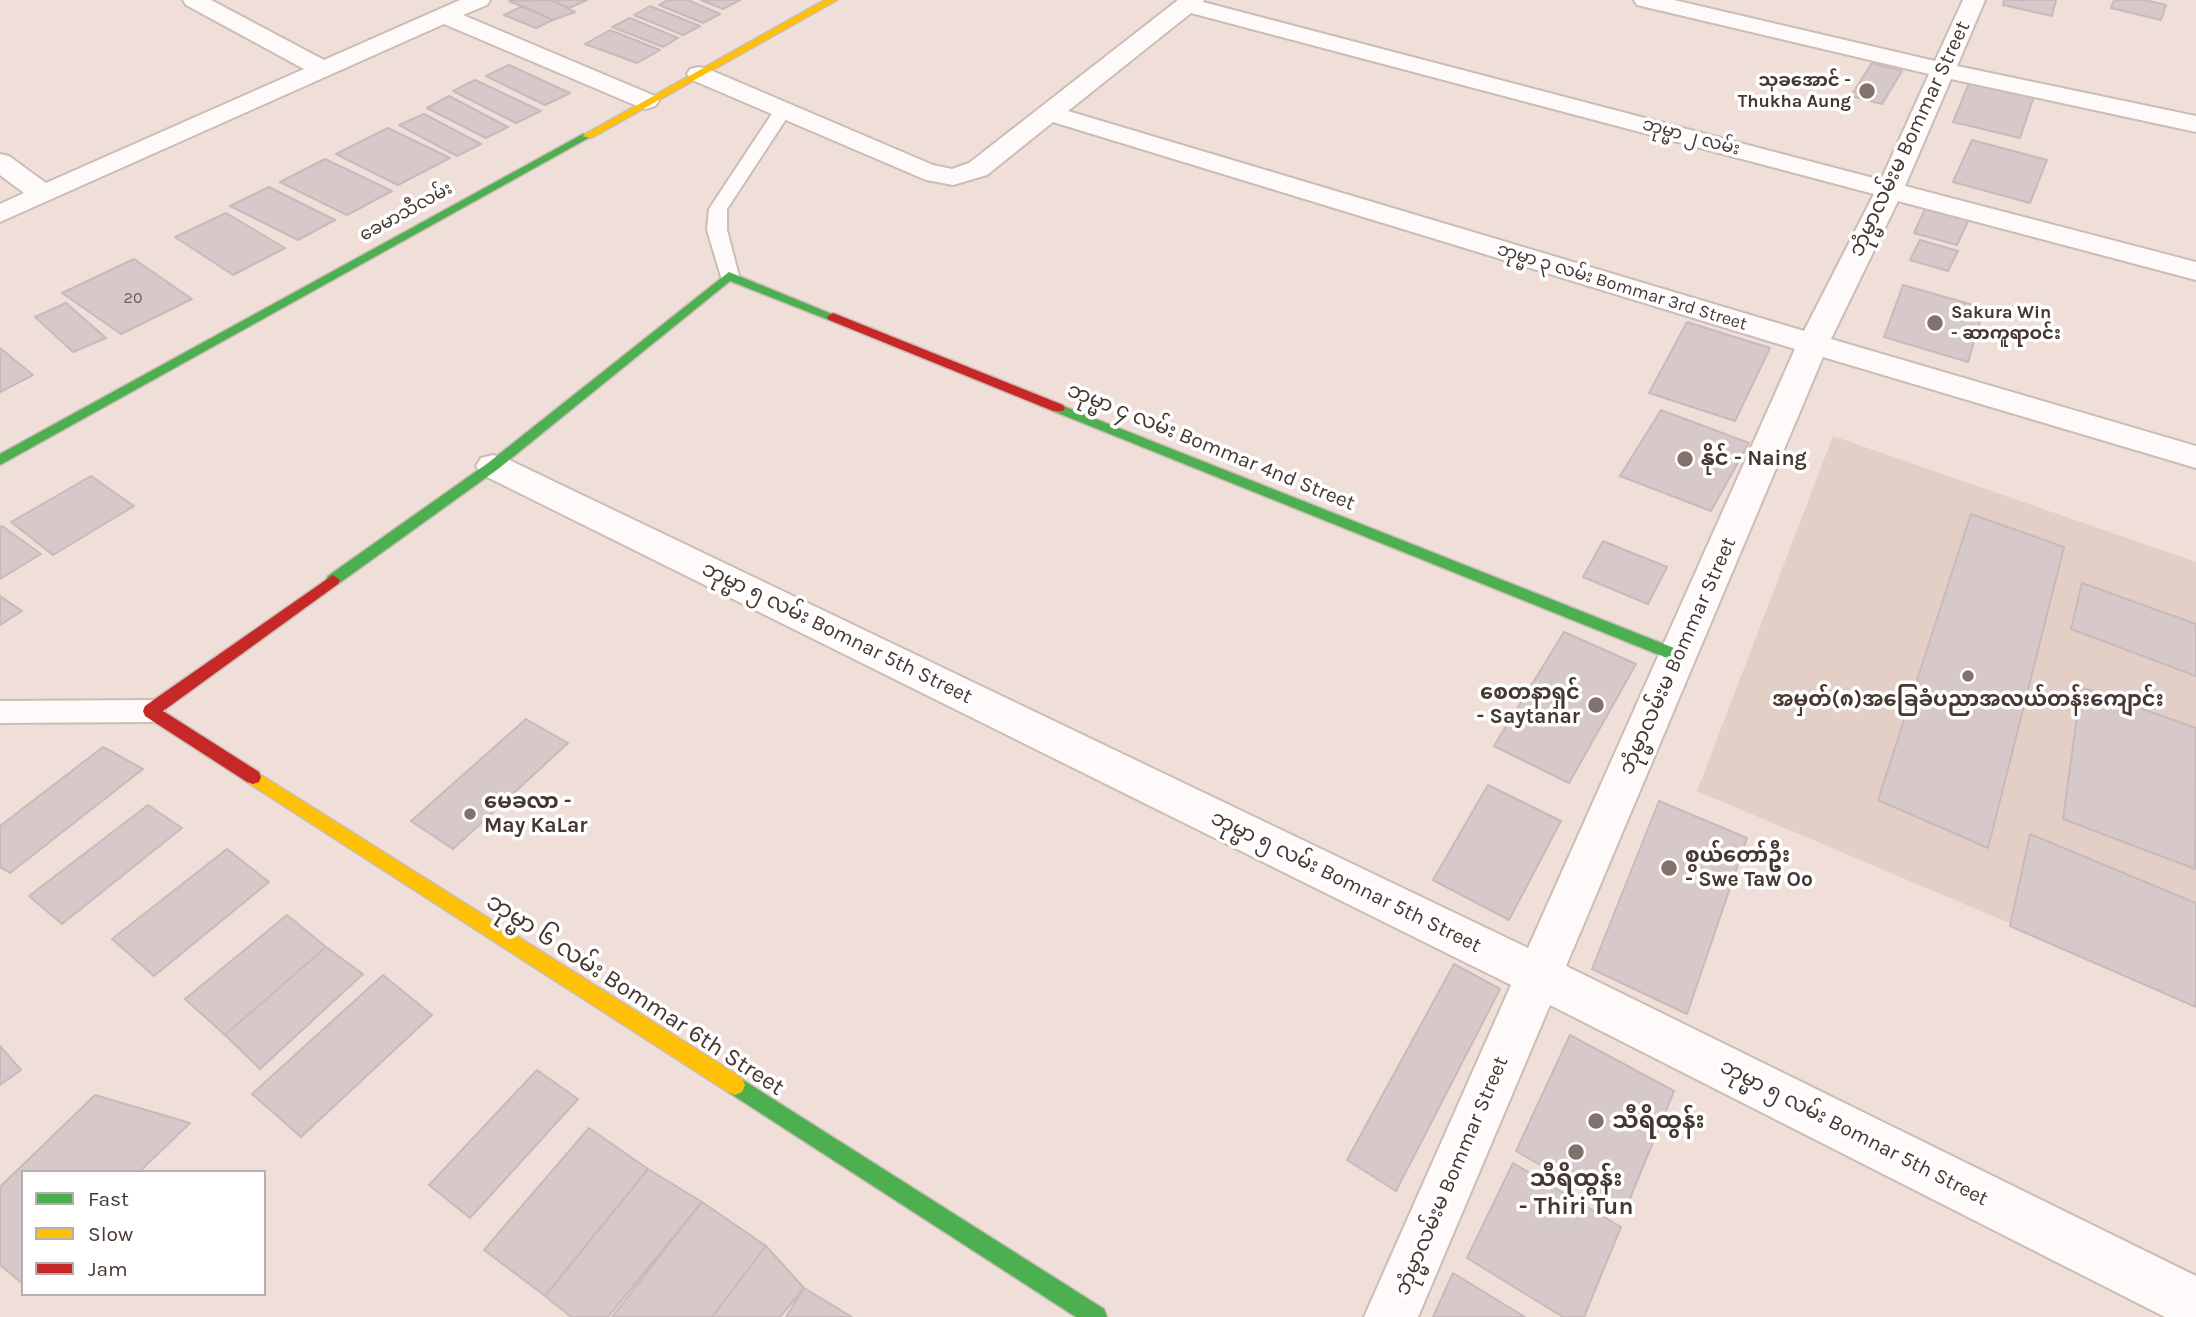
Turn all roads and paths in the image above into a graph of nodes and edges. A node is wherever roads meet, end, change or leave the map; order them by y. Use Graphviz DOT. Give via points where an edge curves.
graph roads {
  1 [pos="194,0"];
  2 [pos="479,0"];
  3 [pos="831,0"];
  4 [pos="1645,0"];
  5 [pos="1974,0"];
  6 [pos="1190,3"];
  7 [pos="445,16"];
  8 [pos="323,70"];
  9 [pos="1943,70"];
  10 [pos="699,74"];
  11 [pos="646,101"];
  12 [pos="783,110"];
  13 [pos="1049,113"];
  14 [pos="2196,124"];
  15 [pos="0,162"];
  16 [pos="1890,189"];
  17 [pos="43,194"];
  18 [pos="0,214"];
  19 [pos="2196,271"];
  20 [pos="729,276"];
  21 [pos="1814,344"];
  22 [pos="2196,457"];
  23 [pos="0,460"];
  24 [pos="494,466"];
  25 [pos="1678,656"];
  26 [pos="0,712"];
  27 [pos="151,712"];
  28 [pos="1539,976"];
  29 [pos="2196,1304"];
  30 [pos="1096,1317"];
  31 [pos="1391,1317"];
  1 -- 8 [label="street"];
  2 -- 7 [label="street"];
  3 -- 10 [label="street, ခေမာသီလမ်း"];
  4 -- 9 [label="street"];
  5 -- 9 [label="street, ဘုံမ္မာလမ်းမ Bommar Street"];
  6 -- 13 [label="street"];
  6 -- 16 [label="street, ဘုမ္မာ ၂ လမ်း"];
  7 -- 8 [label="street"];
  7 -- 11 [label="street"];
  8 -- 17 [label="street"];
  9 -- 14 [label="street"];
  9 -- 16 [label="street, ဘုံမ္မာလမ်းမ Bommar Street"];
  10 -- 11 [label="street, ခေမာသီလမ်း"];
  10 -- 12 [label="street"];
  11 -- 23 [label="street, ခေမာသီလမ်း"];
  12 -- 13 [label="street" via="926,172 953,177 978,169"];
  12 -- 20 [label="lane" via="718,209 717,230"];
  13 -- 21 [label="street, ဘုမ္မာ ၃ လမ်း Bommar 3rd Street"];
  15 -- 17 [label="street"];
  16 -- 19 [label="street, ဘုမ္မာ ၂ လမ်း"];
  16 -- 21 [label="street, ဘုံမ္မာလမ်းမ Bommar Street"];
  17 -- 18 [label="street"];
  20 -- 24 [label="street"];
  20 -- 25 [label="street, ဘုမ္မာ ၄ လမ်း Bommar 4nd Street"];
  21 -- 22 [label="street, ဘုမ္မာ ၃ လမ်း Bommar 3rd Street"];
  21 -- 25 [label="street, ဘုံမ္မာလမ်းမ Bommar Street"];
  24 -- 27 [label="street"];
  24 -- 28 [label="street, ဘုမ္မာ ၅ လမ်း Bomnar 5th Street"];
  25 -- 28 [label="street, ဘုံမ္မာလမ်းမ Bommar Street"];
  26 -- 27 [label="lane"];
  27 -- 30 [label="street, ဘုမ္မာ ၆ လမ်း Bommar 6th Street"];
  28 -- 29 [label="street, ဘုမ္မာ ၅ လမ်း Bomnar 5th Street"];
  28 -- 31 [label="street, ဘုံမ္မာလမ်းမ Bommar Street"];
}
